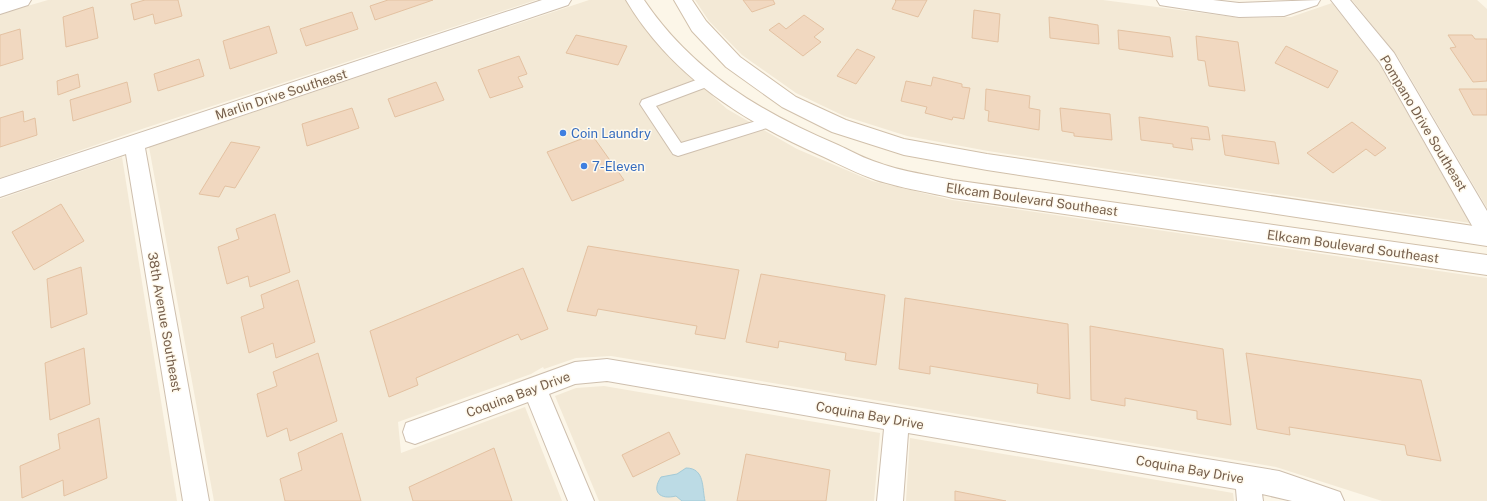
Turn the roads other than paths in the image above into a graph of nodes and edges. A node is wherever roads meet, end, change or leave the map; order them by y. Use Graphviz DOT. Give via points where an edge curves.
graph roads {
  1 [pos="22,0"];
  2 [pos="562,0"];
  3 [pos="635,0"];
  4 [pos="682,0"];
  5 [pos="1166,0"];
  6 [pos="1311,0"];
  7 [pos="1340,0"];
  8 [pos="0,7"];
  9 [pos="707,81"];
  10 [pos="790,102"];
  11 [pos="770,122"];
  12 [pos="134,142"];
  13 [pos="0,188"];
  14 [pos="1174,190"];
  15 [pos="1179,221"];
  16 [pos="1487,231"];
  17 [pos="1487,237"];
  18 [pos="1487,265"];
  19 [pos="534,388"];
  20 [pos="897,419"];
  21 [pos="415,432"];
  22 [pos="1248,490"];
  23 [pos="196,501"];
  24 [pos="581,501"];
  25 [pos="890,501"];
  26 [pos="1331,501"];
  1 -- 8 [label="street"];
  2 -- 12 [label="street, Marlin Drive Southeast"];
  3 -- 9 [label="street, Elkcam Boulevard Southeast" via="655,31"];
  4 -- 10 [label="street" via="699,26 733,62"];
  5 -- 6 [label="street" via="1239,10 1284,9"];
  7 -- 16 [label="street, Pompano Drive Southeast" via="1387,58"];
  9 -- 11 [label="street, Elkcam Boulevard Southeast"];
  9 -- 11 [label="lane" via="647,104 678,150"];
  10 -- 11 [label="street"];
  10 -- 14 [label="street" via="840,126 904,147"];
  11 -- 15 [label="street, Elkcam Boulevard Southeast" via="803,140 876,171 953,189"];
  12 -- 13 [label="street, Marlin Drive Southeast"];
  12 -- 23 [label="street, 38th Avenue Southeast"];
  14 -- 15 [label="street"];
  14 -- 17 [label="street"];
  15 -- 18 [label="street, Elkcam Boulevard Southeast"];
  19 -- 20 [label="street, Coquina Bay Drive" via="575,373 607,370"];
  19 -- 21 [label="street, Coquina Bay Drive"];
  19 -- 24 [label="street"];
  20 -- 22 [label="street, Coquina Bay Drive"];
  20 -- 25 [label="street"];
  22 -- 26 [label="street, Coquina Bay Drive" via="1279,484"];
}
